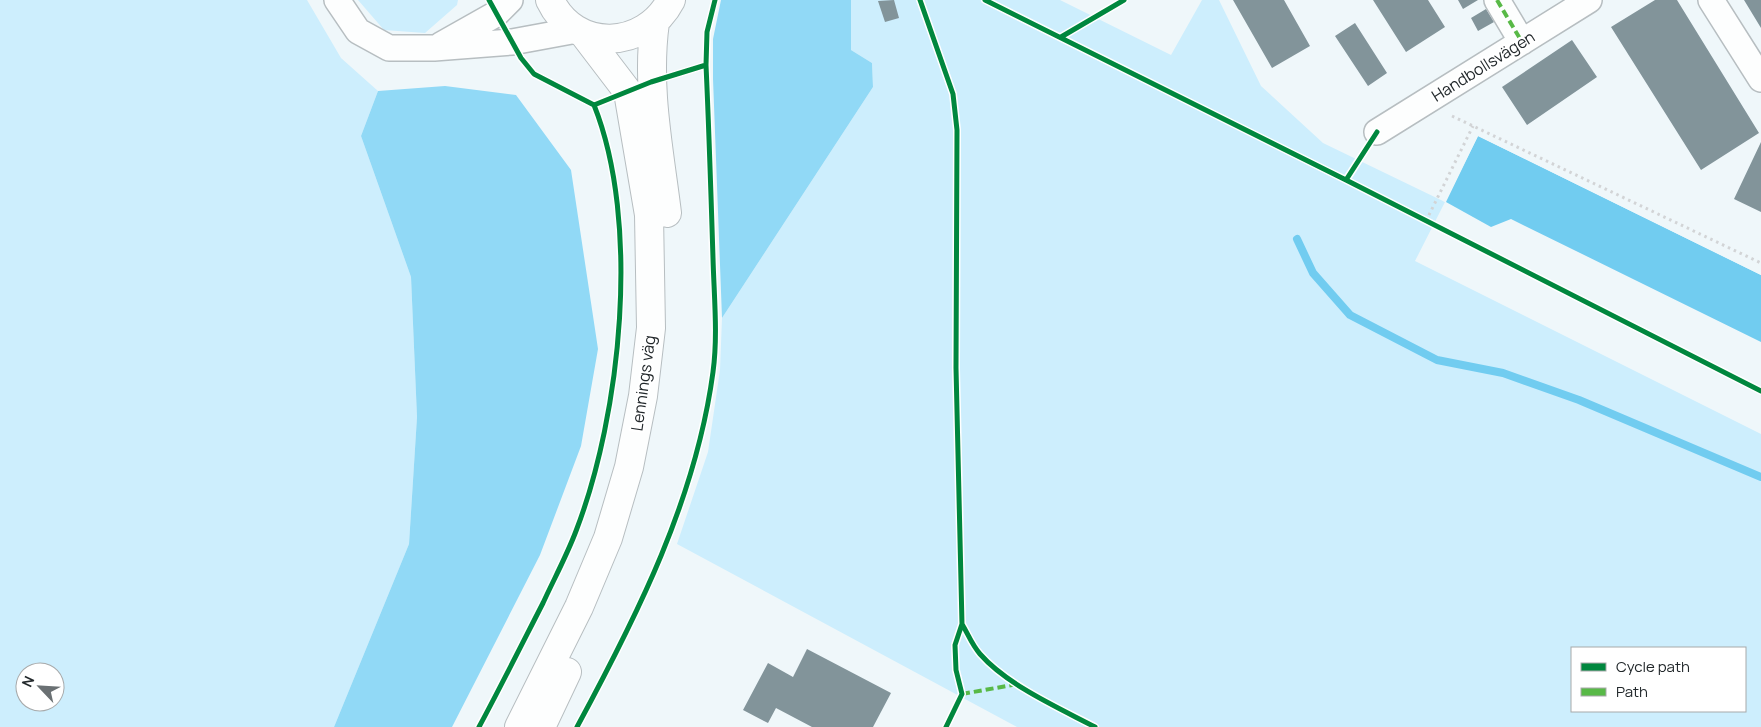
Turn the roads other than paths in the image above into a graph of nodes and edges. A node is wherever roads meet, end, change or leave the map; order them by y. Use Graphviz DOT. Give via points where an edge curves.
graph roads {
  1 [pos="337,0"];
  2 [pos="510,0"];
  3 [pos="550,0"];
  4 [pos="671,0"];
  5 [pos="1497,0"];
  6 [pos="1589,0"];
  7 [pos="1711,0"];
  8 [pos="655,22"];
  9 [pos="580,32"];
  10 [pos="1522,42"];
  11 [pos="434,48"];
  12 [pos="1761,79"];
  13 [pos="1377,132"];
  14 [pos="519,727"];
  15 [pos="541,727"];
  1 -- 11 [label="street" via="358,31 388,48"];
  2 -- 11 [label="street" via="496,14"];
  3 -- 9 [label="main road, Lennings väg" via="562,18"];
  4 -- 8 [label="main road, Lennings väg"];
  5 -- 10 [label="street"];
  6 -- 10 [label="street, Handbollsvägen"];
  7 -- 12 [label="street"];
  8 -- 9 [label="main road, Lennings väg" via="621,38 602,38"];
  8 -- 15 [label="main road, Lennings väg" via="650,82 667,212 667,326 659,398 644,470 623,542 595,613"];
  9 -- 11 [label="street" via="512,42"];
  9 -- 14 [label="main road, Lennings väg" via="628,92 649,215 651,328 643,396 629,467 608,538 579,607"];
  10 -- 13 [label="street, Handbollsvägen"];
}
